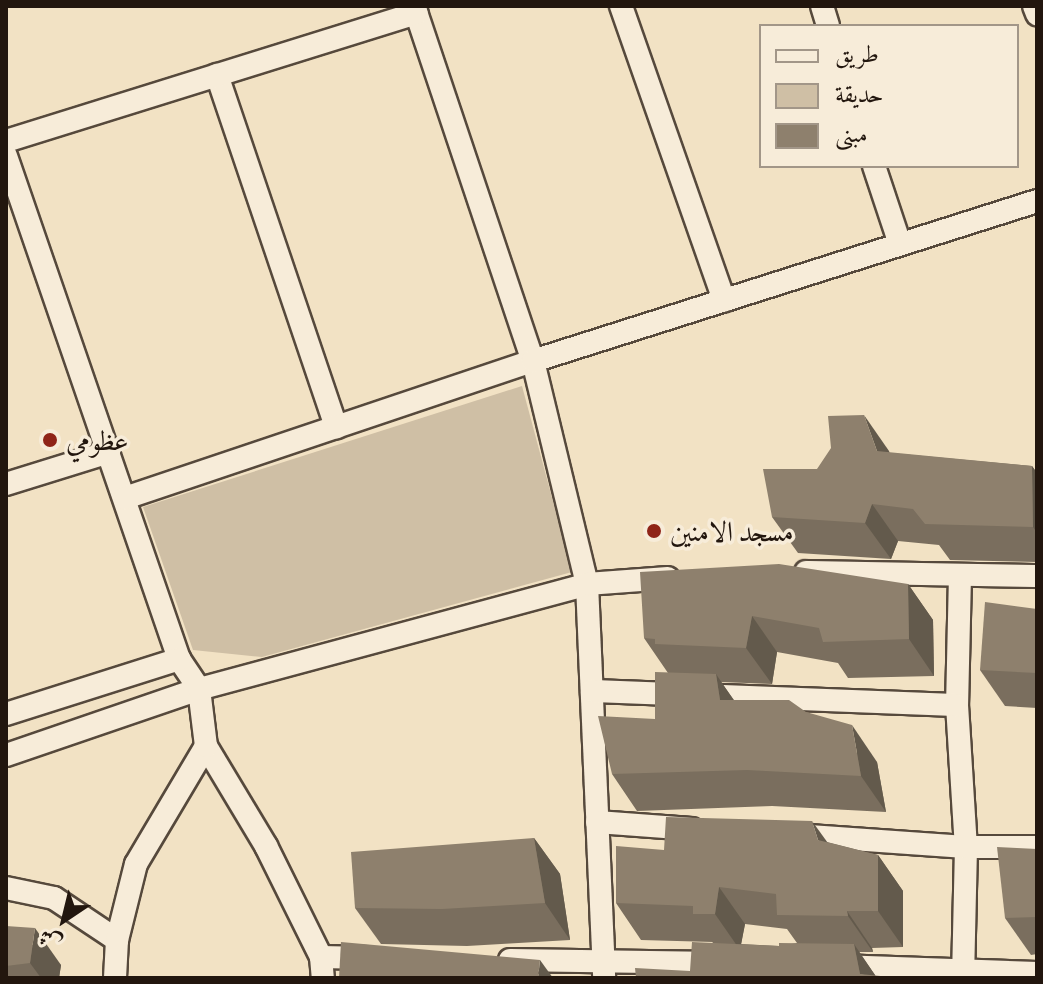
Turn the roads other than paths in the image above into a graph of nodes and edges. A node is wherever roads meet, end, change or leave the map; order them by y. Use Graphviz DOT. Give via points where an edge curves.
graph roads {
  1 [pos="621,6"];
  2 [pos="1034,6"];
  3 [pos="415,9"];
  4 [pos="1037,14"];
  5 [pos="217,75"];
  6 [pos="6,141"];
  7 [pos="6,156"];
  8 [pos="875,168"];
  9 [pos="1037,201"];
  10 [pos="900,244"];
  11 [pos="724,300"];
  12 [pos="533,361"];
  13 [pos="336,427"];
  14 [pos="109,452"];
  15 [pos="6,484"];
  16 [pos="125,498"];
  17 [pos="781,572"];
  18 [pos="960,575"];
  19 [pos="691,576"];
  20 [pos="1037,576"];
  21 [pos="587,584"];
  22 [pos="179,659"];
  23 [pos="199,689"];
  24 [pos="592,691"];
  25 [pos="957,705"];
  26 [pos="6,714"];
  27 [pos="206,746"];
  28 [pos="6,755"];
  29 [pos="597,822"];
  30 [pos="720,831"];
  31 [pos="766,834"];
  32 [pos="966,847"];
  33 [pos="1037,847"];
  34 [pos="6,888"];
  35 [pos="117,940"];
  36 [pos="383,958"];
  37 [pos="493,959"];
  38 [pos="744,964"];
  39 [pos="822,965"];
  40 [pos="322,968"];
  41 [pos="604,970"];
  42 [pos="963,973"];
  43 [pos="1037,973"];
  44 [pos="115,978"];
  1 -- 11 [label="street"];
  2 -- 4 [label="street"];
  3 -- 5 [label="street"];
  3 -- 12 [label="street"];
  5 -- 6 [label="street"];
  5 -- 13 [label="street"];
  7 -- 14 [label="street"];
  8 -- 10 [label="street"];
  9 -- 10 [label="street"];
  10 -- 11 [label="street"];
  11 -- 12 [label="street"];
  12 -- 13 [label="street"];
  12 -- 21 [label="street"];
  13 -- 16 [label="street"];
  14 -- 15 [label="street"];
  14 -- 16 [label="street"];
  16 -- 22 [label="street"];
  17 -- 18 [label="street"];
  18 -- 20 [label="street"];
  18 -- 25 [label="street"];
  19 -- 21 [label="street"];
  21 -- 23 [label="street"];
  21 -- 24 [label="street"];
  22 -- 23 [label="street"];
  22 -- 26 [label="street"];
  23 -- 27 [label="street"];
  23 -- 28 [label="street"];
  24 -- 25 [label="street"];
  24 -- 29 [label="street"];
  25 -- 32 [label="street"];
  27 -- 35 [label="street" via="136,864"];
  27 -- 40 [label="street" via="266,846"];
  29 -- 30 [label="street"];
  29 -- 41 [label="street"];
  31 -- 32 [label="street"];
  32 -- 33 [label="street"];
  32 -- 42 [label="street"];
  34 -- 35 [label="street" via="54,898"];
  35 -- 44 [label="street"];
  36 -- 40 [label="street"];
  37 -- 41 [label="street"];
  38 -- 41 [label="street"];
  39 -- 42 [label="street"];
  42 -- 43 [label="street"];
}
